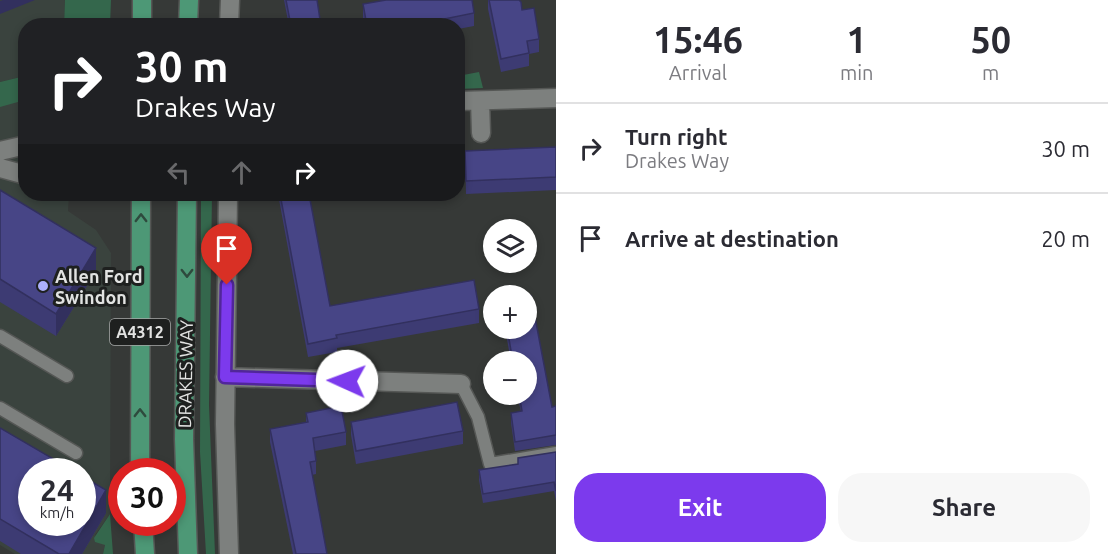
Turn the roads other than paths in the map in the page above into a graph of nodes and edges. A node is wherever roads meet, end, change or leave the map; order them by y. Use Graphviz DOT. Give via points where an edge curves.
graph roads {
  1 [pos="142,0"];
  2 [pos="189,0"];
  3 [pos="230,0"];
  4 [pos="142,18"];
  5 [pos="188,18"];
  6 [pos="229,18"];
  7 [pos="556,98"];
  8 [pos="465,101"];
  9 [pos="480,101"];
  10 [pos="481,133"];
  11 [pos="18,147"];
  12 [pos="0,151"];
  13 [pos="0,168"];
  14 [pos="18,173"];
  15 [pos="141,201"];
  16 [pos="187,201"];
  17 [pos="228,201"];
  18 [pos="0,336"];
  19 [pos="67,376"];
  20 [pos="225,377"];
  21 [pos="461,384"];
  22 [pos="0,408"];
  23 [pos="76,453"];
  24 [pos="556,453"];
  25 [pos="140,458"];
  26 [pos="144,536"];
  27 [pos="145,554"];
  28 [pos="188,554"];
  29 [pos="229,554"];
  1 -- 4 [label="main road"];
  2 -- 5 [label="main road"];
  3 -- 6 [label="street"];
  7 -- 9 [label="street"];
  8 -- 9 [label="street"];
  9 -- 10 [label="street"];
  11 -- 12 [label="street"];
  13 -- 14 [label="street"];
  25 -- 15 [label="main road, A4312, one-way"];
  16 -- 28 [label="main road, DRAKES WAY / A4312, one-way" via="184,439"];
  17 -- 20 [label="street"];
  18 -- 19 [label="lane"];
  20 -- 21 [label="street"];
  20 -- 29 [label="street"];
  21 -- 24 [label="lane" via="478,417 490,464"];
  22 -- 23 [label="lane"];
  26 -- 27 [label="main road"];
}
